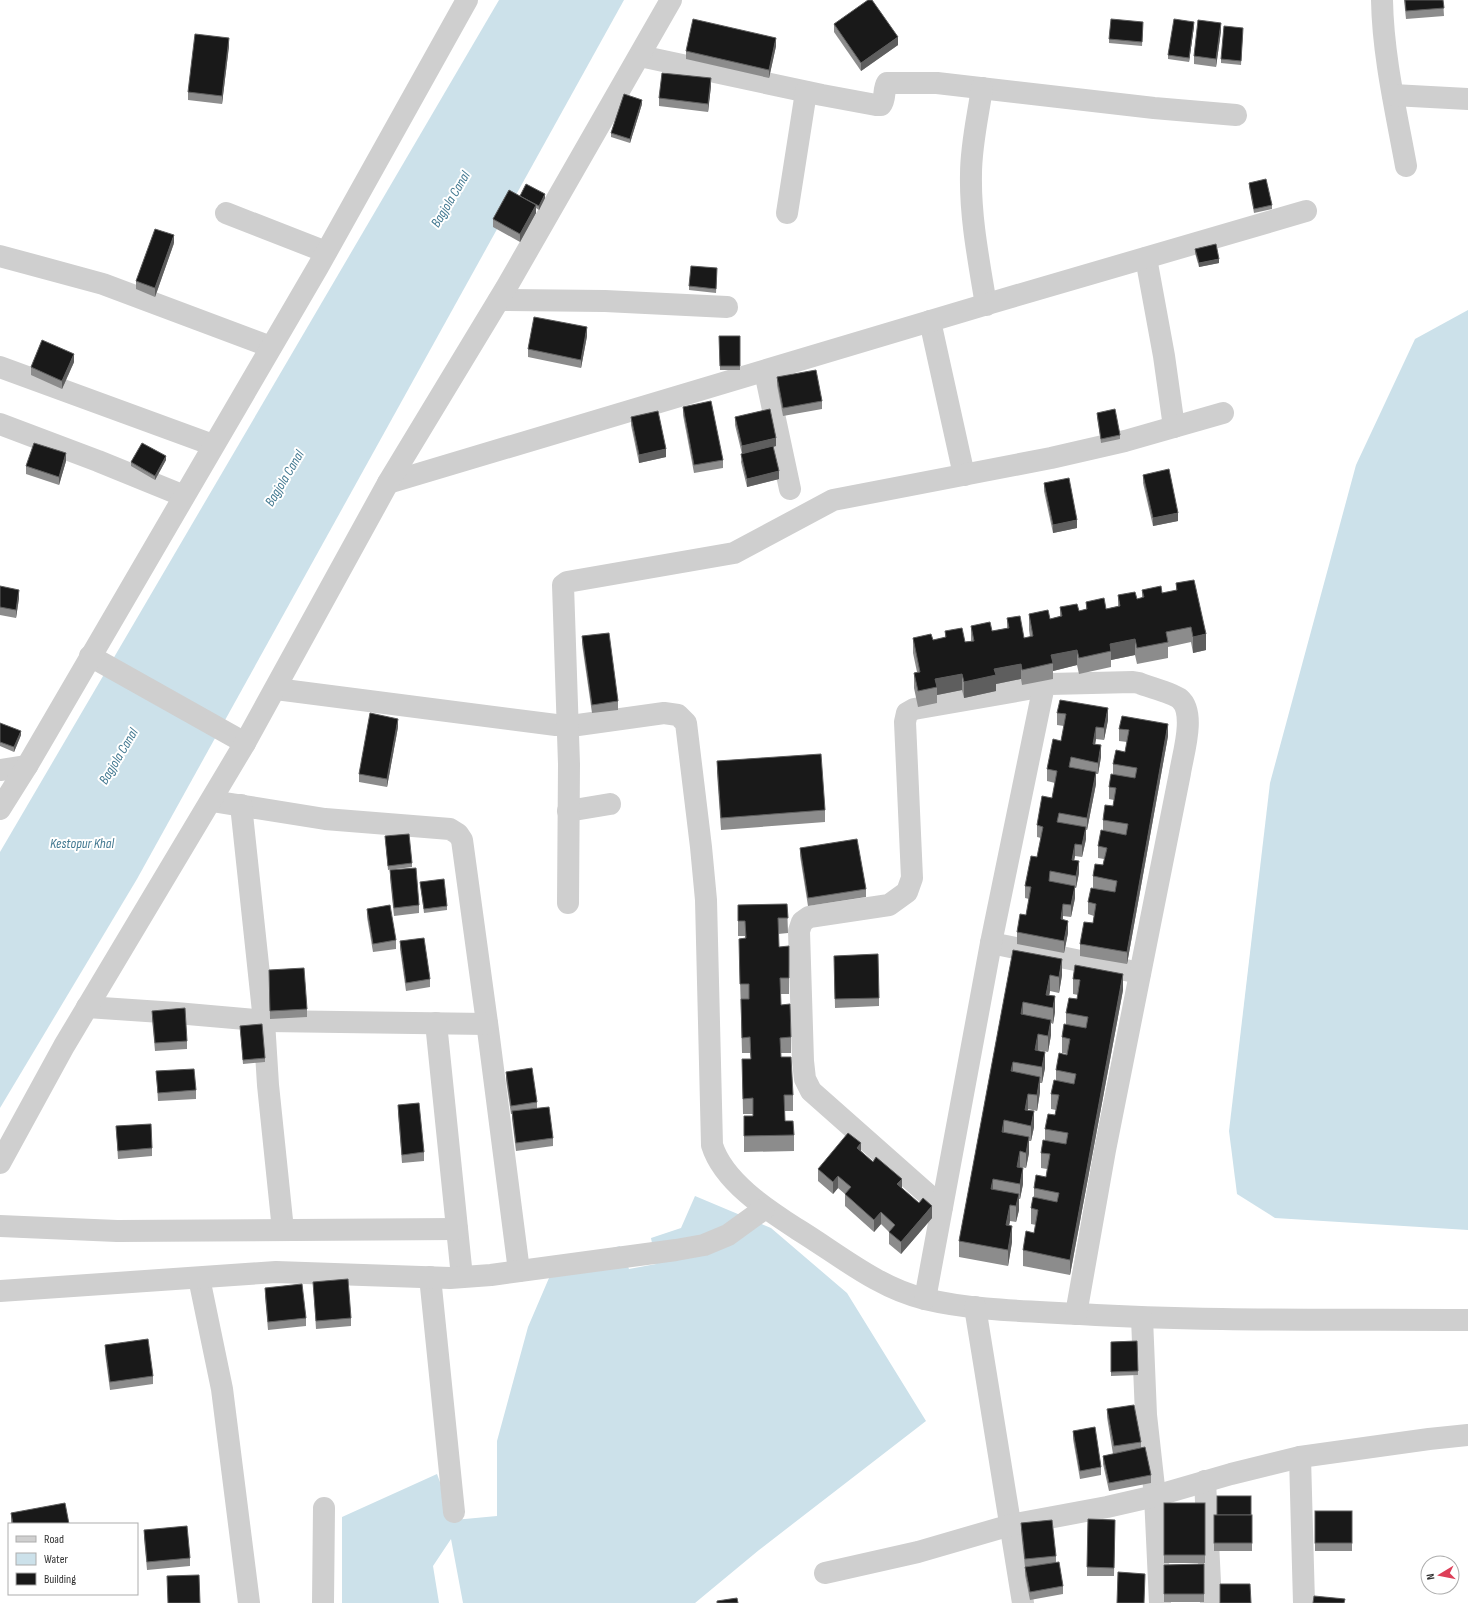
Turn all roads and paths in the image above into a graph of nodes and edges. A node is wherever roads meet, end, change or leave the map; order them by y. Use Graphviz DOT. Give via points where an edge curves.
graph roads {
  1 [pos="468,0"];
  2 [pos="672,0"];
  3 [pos="1382,0"];
  4 [pos="640,56"];
  5 [pos="982,88"];
  6 [pos="806,92"];
  7 [pos="1393,95"];
  8 [pos="1468,99"];
  9 [pos="1236,115"];
  10 [pos="1406,166"];
  11 [pos="1306,210"];
  12 [pos="226,212"];
  13 [pos="787,213"];
  14 [pos="326,252"];
  15 [pos="0,256"];
  16 [pos="1146,258"];
  17 [pos="499,300"];
  18 [pos="986,305"];
  19 [pos="727,307"];
  20 [pos="930,321"];
  21 [pos="271,347"];
  22 [pos="0,367"];
  23 [pos="765,372"];
  24 [pos="1223,413"];
  25 [pos="0,424"];
  26 [pos="1174,427"];
  27 [pos="213,445"];
  28 [pos="964,475"];
  29 [pos="388,483"];
  30 [pos="790,489"];
  31 [pos="184,496"];
  32 [pos="90,656"];
  33 [pos="1045,686"];
  34 [pos="276,689"];
  35 [pos="566,725"];
  36 [pos="245,744"];
  37 [pos="27,766"];
  38 [pos="0,770"];
  39 [pos="212,801"];
  40 [pos="610,804"];
  41 [pos="241,805"];
  42 [pos="0,809"];
  43 [pos="568,811"];
  44 [pos="568,903"];
  45 [pos="991,943"];
  46 [pos="1140,973"];
  47 [pos="88,1007"];
  48 [pos="264,1021"];
  49 [pos="436,1023"];
  50 [pos="487,1024"];
  51 [pos="0,1163"];
  52 [pos="942,1207"];
  53 [pos="764,1208"];
  54 [pos="0,1226"];
  55 [pos="457,1229"];
  56 [pos="283,1230"];
  57 [pos="519,1271"];
  58 [pos="430,1277"];
  59 [pos="462,1277"];
  60 [pos="199,1278"];
  61 [pos="0,1291"];
  62 [pos="925,1299"];
  63 [pos="975,1307"];
  64 [pos="1076,1314"];
  65 [pos="1142,1318"];
  66 [pos="1468,1320"];
  67 [pos="1468,1435"];
  68 [pos="1300,1457"];
  69 [pos="1205,1481"];
  70 [pos="1155,1496"];
  71 [pos="324,1508"];
  72 [pos="454,1512"];
  73 [pos="1011,1525"];
  74 [pos="826,1573"];
  75 [pos="249,1603"];
  76 [pos="323,1603"];
  77 [pos="1023,1603"];
  78 [pos="1160,1603"];
  79 [pos="1211,1603"];
  80 [pos="1304,1603"];
  1 -- 14 [label="street"];
  2 -- 4 [label="street"];
  3 -- 7 [label="street" via="1382,27"];
  4 -- 6 [label="street"];
  4 -- 17 [label="street"];
  5 -- 6 [label="street" via="937,83 891,82 885,86 881,105"];
  5 -- 9 [label="street"];
  5 -- 18 [label="street" via="971,174"];
  6 -- 13 [label="street"];
  7 -- 8 [label="street"];
  7 -- 10 [label="street"];
  11 -- 16 [label="street"];
  12 -- 14 [label="street"];
  14 -- 21 [label="street"];
  15 -- 21 [label="street" via="102,284"];
  16 -- 18 [label="street"];
  16 -- 26 [label="street"];
  17 -- 19 [label="street" via="605,301"];
  17 -- 29 [label="street"];
  18 -- 20 [label="street"];
  20 -- 23 [label="street"];
  20 -- 28 [label="street"];
  21 -- 27 [label="street"];
  22 -- 27 [label="street"];
  23 -- 29 [label="street"];
  23 -- 30 [label="street"];
  24 -- 26 [label="street"];
  25 -- 31 [label="street"];
  26 -- 28 [label="street" via="1117,443"];
  27 -- 31 [label="street"];
  28 -- 35 [label="street" via="833,500 734,553 567,582 563,585"];
  29 -- 34 [label="street"];
  31 -- 32 [label="street"];
  32 -- 36 [label="street"];
  32 -- 37 [label="street"];
  33 -- 45 [label="street"];
  33 -- 46 [label="street" via="1139,684 1179,698 1188,713 1180,773"];
  33 -- 52 [label="street" via="914,709 907,713 905,722 912,878 907,892 889,905 809,917 802,922 799,931 803,1061 805,1079 811,1091"];
  34 -- 35 [label="street"];
  34 -- 36 [label="street"];
  35 -- 43 [label="street" via="569,764"];
  35 -- 53 [label="street" via="664,713 678,714 686,723 706,900 712,1144 716,1157 728,1173"];
  36 -- 39 [label="street"];
  37 -- 38 [label="street"];
  37 -- 42 [label="street"];
  39 -- 41 [label="street"];
  39 -- 47 [label="street"];
  40 -- 43 [label="street"];
  41 -- 48 [label="street"];
  41 -- 50 [label="street" via="325,819 450,829 458,834 462,840"];
  43 -- 44 [label="street"];
  45 -- 46 [label="street"];
  45 -- 52 [label="street"];
  46 -- 64 [label="street"];
  47 -- 48 [label="street"];
  47 -- 51 [label="street"];
  48 -- 49 [label="street"];
  48 -- 56 [label="street"];
  49 -- 50 [label="street"];
  49 -- 55 [label="street"];
  50 -- 57 [label="street"];
  52 -- 62 [label="street"];
  53 -- 57 [label="street" via="728,1235 704,1245"];
  53 -- 62 [label="street" via="864,1272 898,1290"];
  54 -- 56 [label="street" via="117,1230"];
  55 -- 56 [label="street"];
  55 -- 59 [label="street"];
  57 -- 59 [label="street"];
  58 -- 59 [label="street"];
  58 -- 60 [label="street" via="276,1272"];
  58 -- 72 [label="street"];
  60 -- 61 [label="street"];
  60 -- 75 [label="street" via="222,1389"];
  62 -- 63 [label="street"];
  63 -- 64 [label="street"];
  63 -- 73 [label="street"];
  64 -- 65 [label="street"];
  65 -- 66 [label="street"];
  65 -- 70 [label="street" via="1146,1415"];
  67 -- 68 [label="street"];
  68 -- 69 [label="street"];
  68 -- 80 [label="street"];
  69 -- 70 [label="street"];
  69 -- 79 [label="street"];
  70 -- 73 [label="street"];
  70 -- 78 [label="street"];
  71 -- 76 [label="street"];
  73 -- 74 [label="street" via="918,1552"];
  73 -- 77 [label="street"];
}
